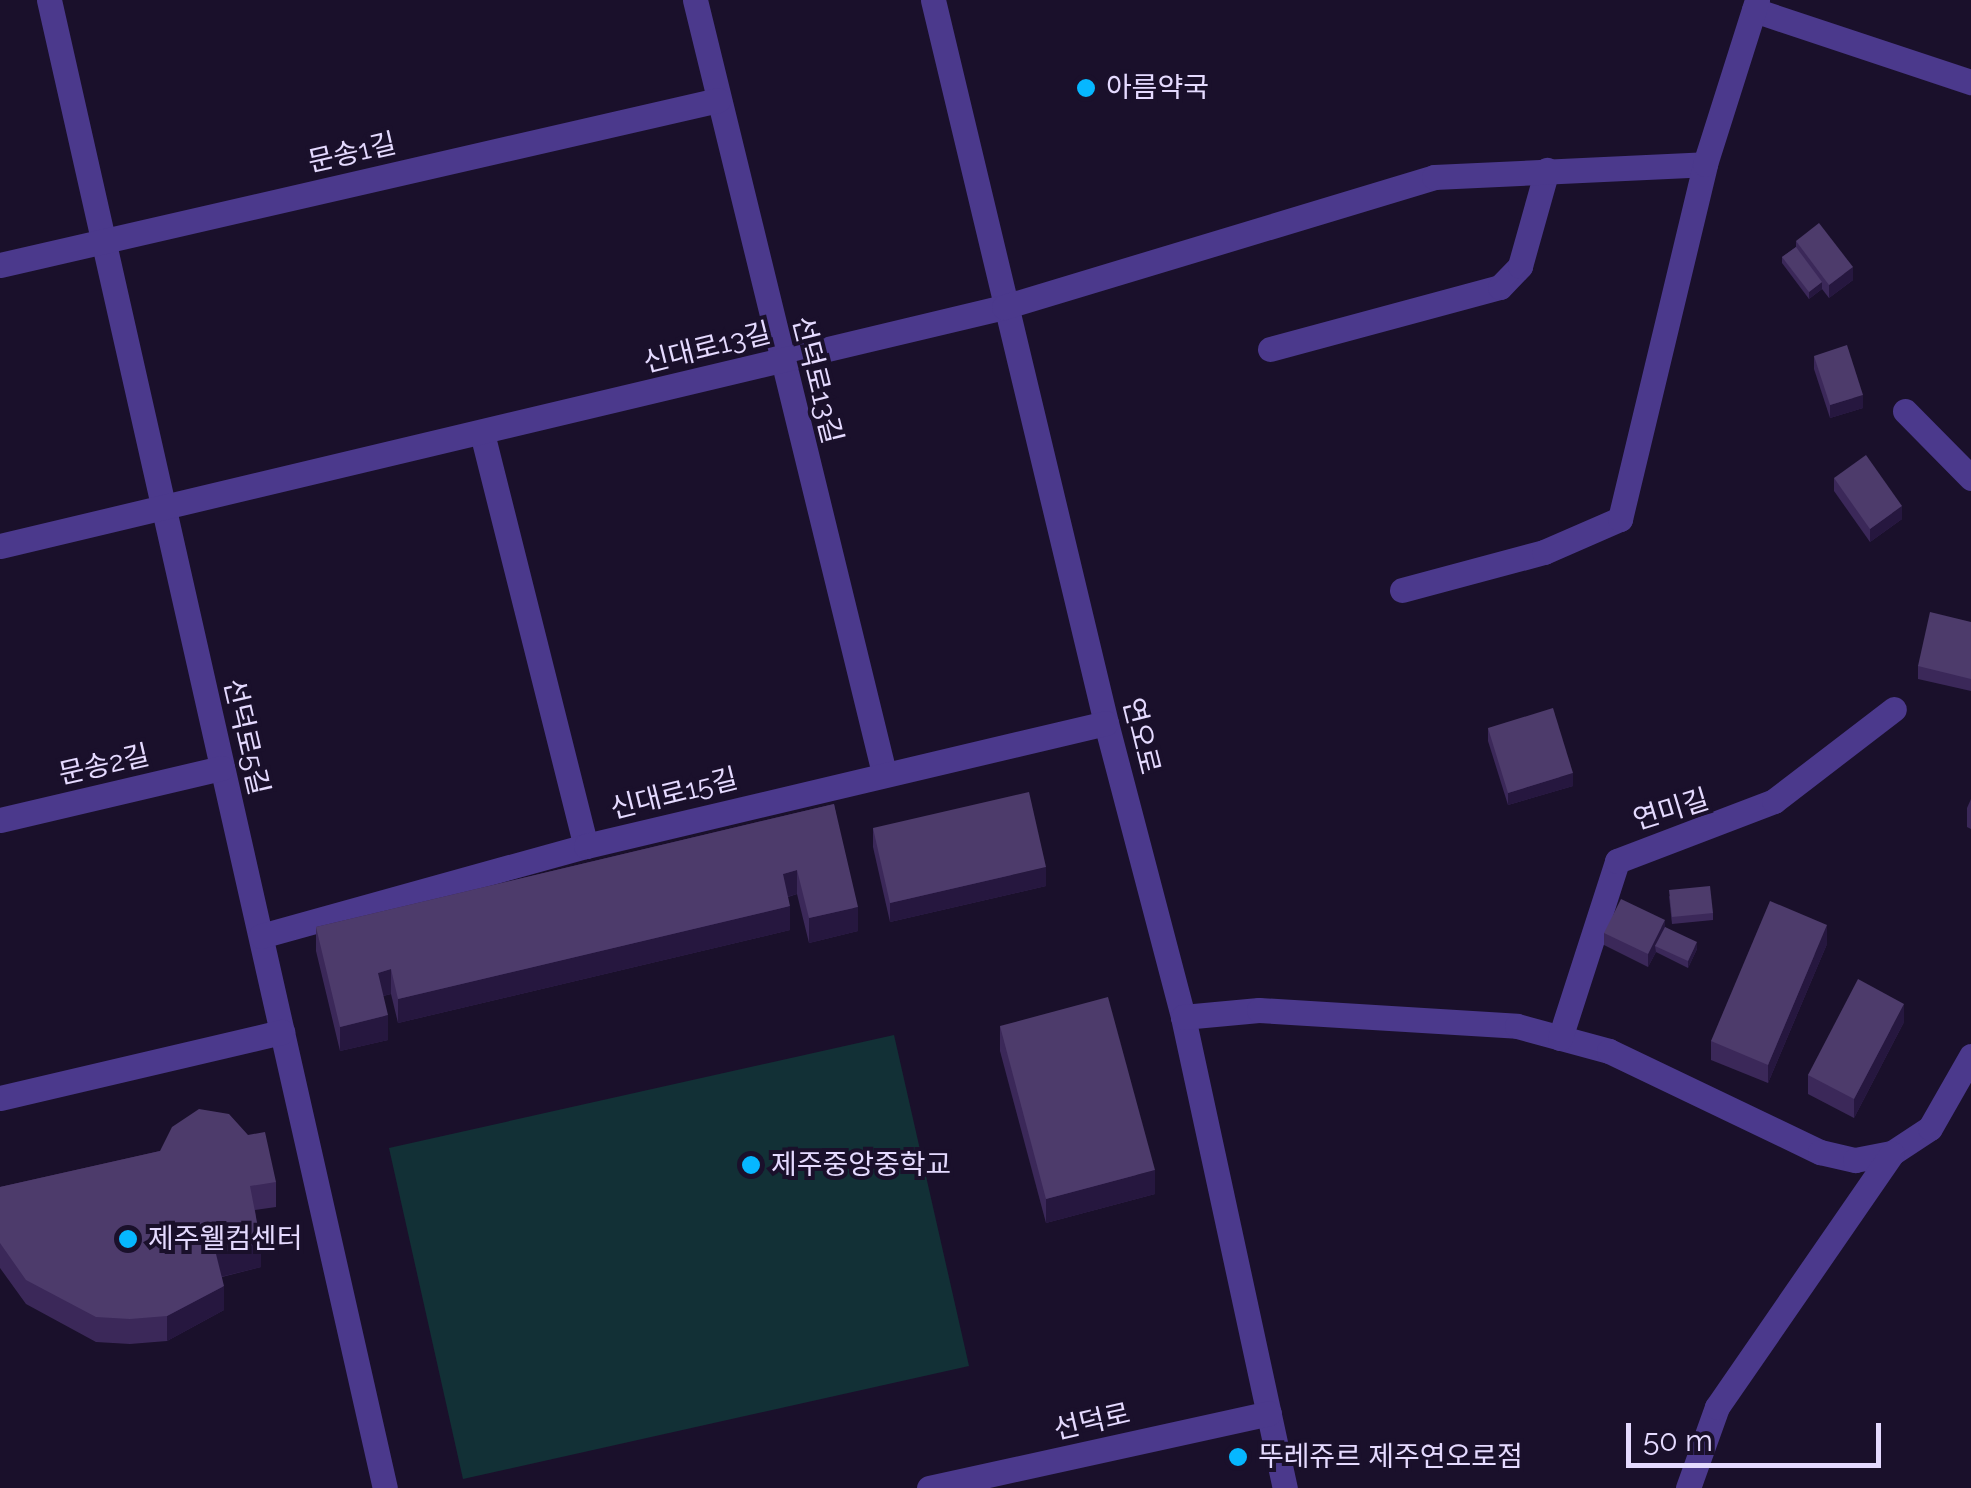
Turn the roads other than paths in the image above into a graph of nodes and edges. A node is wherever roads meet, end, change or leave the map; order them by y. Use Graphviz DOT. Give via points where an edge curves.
graph roads {
  1 [pos="49,0"];
  2 [pos="695,0"];
  3 [pos="933,0"];
  4 [pos="1755,5"];
  5 [pos="1971,82"];
  6 [pos="718,100"];
  7 [pos="1706,164"];
  8 [pos="1547,170"];
  9 [pos="104,240"];
  10 [pos="0,265"];
  11 [pos="1004,308"];
  12 [pos="1270,349"];
  13 [pos="781,362"];
  14 [pos="1905,411"];
  15 [pos="482,433"];
  16 [pos="1971,478"];
  17 [pos="164,508"];
  18 [pos="0,546"];
  19 [pos="1402,590"];
  20 [pos="1894,709"];
  21 [pos="1106,723"];
  22 [pos="222,768"];
  23 [pos="884,773"];
  24 [pos="0,820"];
  25 [pos="586,846"];
  26 [pos="260,936"];
  27 [pos="1184,1016"];
  28 [pos="282,1032"];
  29 [pos="1560,1038"];
  30 [pos="1971,1056"];
  31 [pos="0,1098"];
  32 [pos="1892,1153"];
  33 [pos="1268,1412"];
  34 [pos="1040,1477"];
  35 [pos="384,1488"];
  36 [pos="929,1488"];
  37 [pos="1285,1488"];
  38 [pos="1688,1488"];
  1 -- 9 [label="street, 선덕로5길"];
  2 -- 6 [label="street, 선덕로13길"];
  3 -- 11 [label="street, 연오로"];
  4 -- 5 [label="street"];
  4 -- 7 [label="street"];
  6 -- 9 [label="street, 문송1길"];
  6 -- 13 [label="street, 선덕로13길"];
  7 -- 8 [label="street, 신대로13길"];
  7 -- 19 [label="street" via="1620,519 1544,552"];
  8 -- 11 [label="street, 신대로13길" via="1434,177"];
  8 -- 12 [label="street" via="1520,266 1500,287"];
  9 -- 10 [label="street, 문송1길"];
  9 -- 17 [label="street, 선덕로5길"];
  11 -- 13 [label="street, 신대로13길"];
  11 -- 21 [label="street, 연오로"];
  13 -- 15 [label="street, 신대로13길"];
  13 -- 23 [label="street, 선덕로13길"];
  14 -- 16 [label="street"];
  15 -- 17 [label="street, 신대로13길"];
  15 -- 25 [label="street"];
  17 -- 18 [label="street, 신대로13길"];
  17 -- 22 [label="street, 선덕로5길"];
  20 -- 29 [label="street, 연미길" via="1774,801 1618,861"];
  21 -- 23 [label="street, 신대로15길"];
  21 -- 27 [label="street, 연오로"];
  22 -- 24 [label="street, 문송2길"];
  22 -- 26 [label="street, 선덕로5길"];
  23 -- 25 [label="street, 신대로15길"];
  25 -- 26 [label="street, 신대로15길"];
  26 -- 28 [label="street, 선덕로5길"];
  27 -- 29 [label="street" via="1260,1010 1427,1016"];
  27 -- 33 [label="street, 연오로"];
  28 -- 31 [label="street"];
  28 -- 35 [label="street, 선덕로5길"];
  29 -- 32 [label="street" via="1608,1051 1820,1152 1855,1160"];
  30 -- 32 [label="street" via="1930,1128"];
  32 -- 38 [label="street" via="1717,1408"];
  33 -- 34 [label="street, 선덕로"];
  33 -- 37 [label="street, 연오로"];
  34 -- 36 [label="street, 선덕로"];
}
